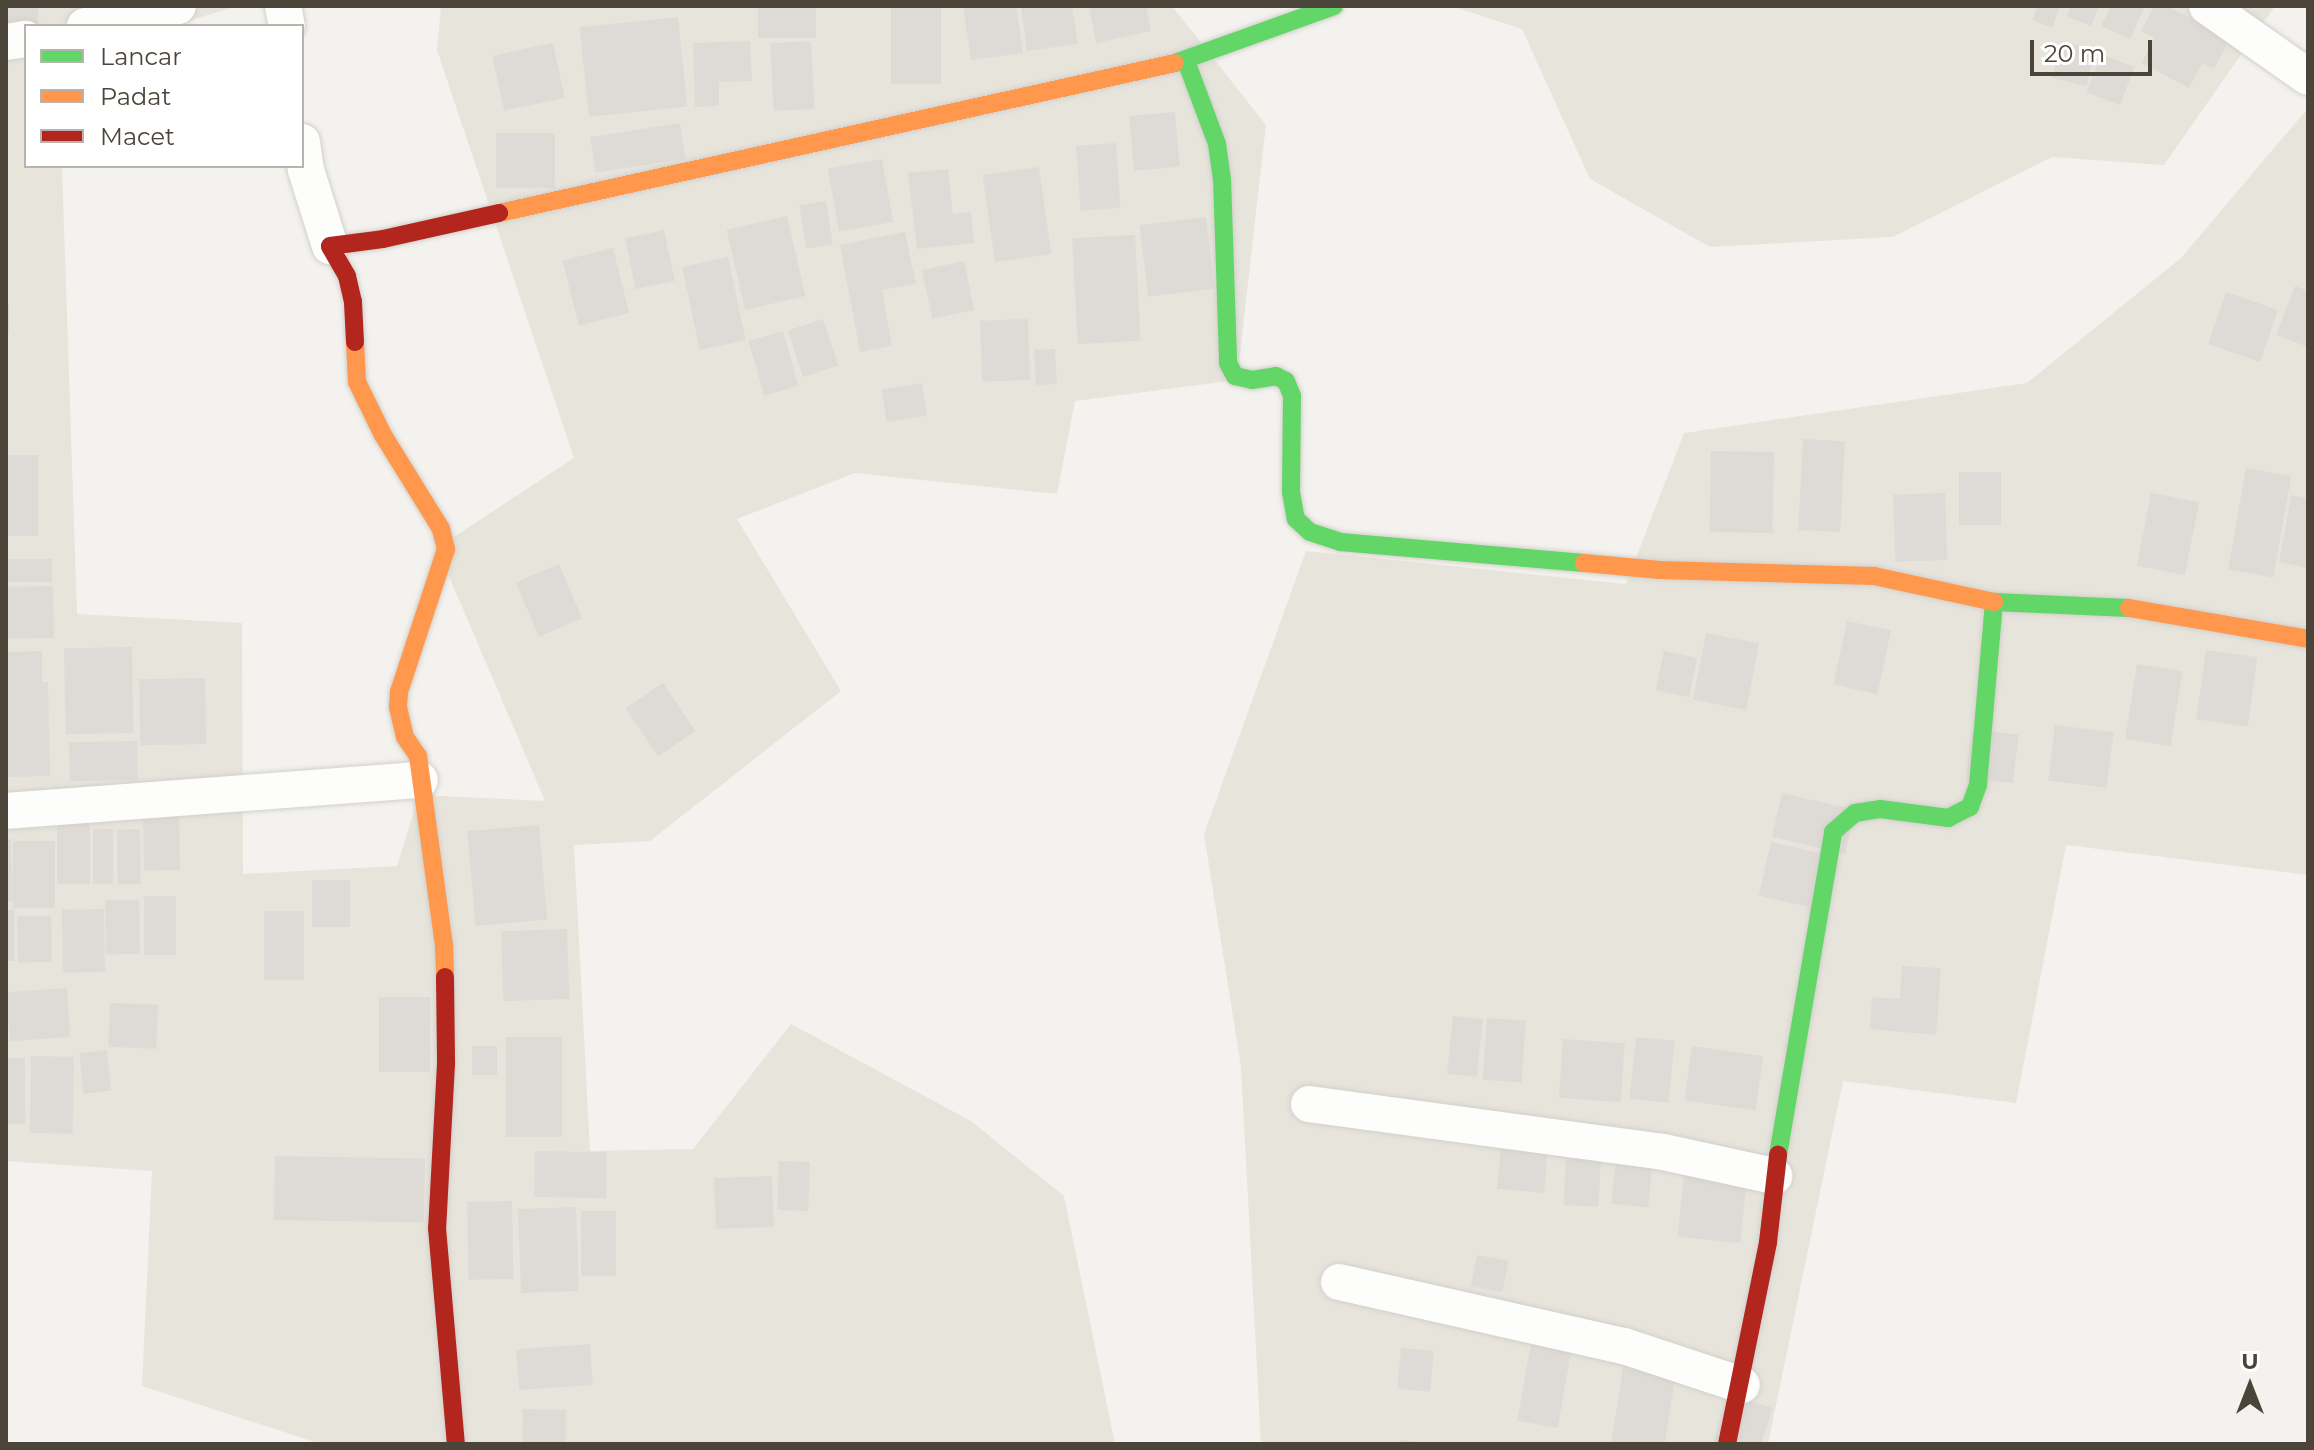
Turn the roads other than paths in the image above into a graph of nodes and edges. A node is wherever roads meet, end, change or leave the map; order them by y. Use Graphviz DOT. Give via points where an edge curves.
graph roads {
  1 [pos="178,6"];
  2 [pos="1334,6"];
  3 [pos="2207,6"];
  4 [pos="94,24"];
  5 [pos="1186,61"];
  6 [pos="2308,77"];
  7 [pos="304,156"];
  8 [pos="330,246"];
  9 [pos="1994,602"];
  10 [pos="2308,639"];
  11 [pos="420,780"];
  12 [pos="6,811"];
  13 [pos="1309,1104"];
  14 [pos="1774,1176"];
  15 [pos="1339,1282"];
  16 [pos="1742,1385"];
  17 [pos="456,1444"];
  18 [pos="1727,1444"];
  1 -- 4 [label="street"];
  2 -- 5 [label="street"];
  3 -- 6 [label="street"];
  5 -- 8 [label="street" via="383,239"];
  5 -- 9 [label="street" via="1217,144 1222,178 1228,363 1235,376 1276,376 1286,381 1292,396 1291,492 1296,519 1310,532 1340,542 1660,570 1874,576"];
  7 -- 8 [label="street"];
  8 -- 11 [label="street" via="347,276 353,302 357,382 441,529 446,549 399,692 405,737 418,756"];
  9 -- 10 [label="street" via="2122,607"];
  9 -- 14 [label="street" via="1978,785 1970,807 1948,818 1880,809 1855,813 1833,832"];
  11 -- 12 [label="street"];
  11 -- 17 [label="street" via="444,945 446,1064 437,1228"];
  13 -- 14 [label="street" via="1663,1152"];
  14 -- 16 [label="street" via="1768,1242"];
  15 -- 16 [label="street" via="1624,1346"];
  16 -- 18 [label="street"];
}
